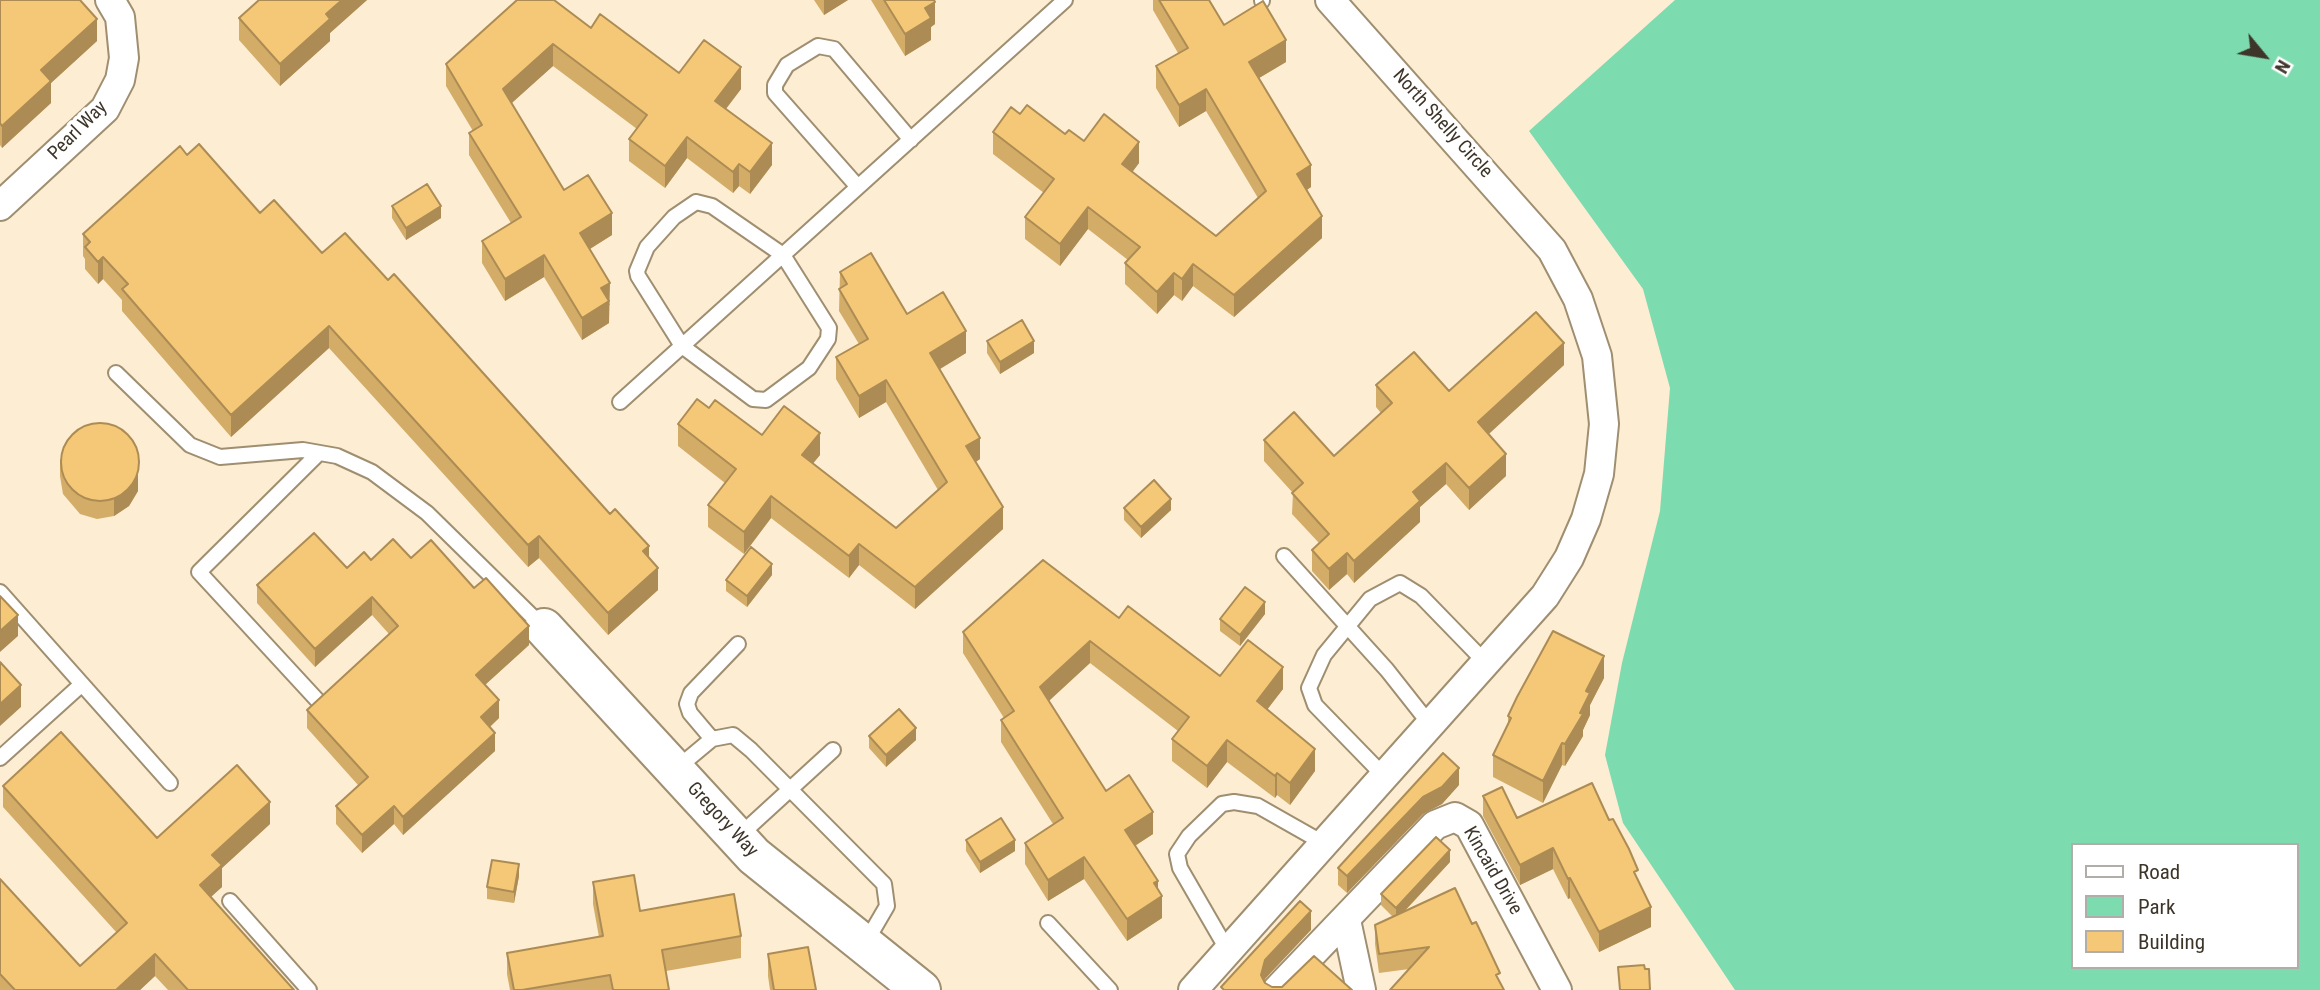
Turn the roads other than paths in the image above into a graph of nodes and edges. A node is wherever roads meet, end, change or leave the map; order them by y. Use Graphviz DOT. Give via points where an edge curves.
graph roads {
  1 [pos="110,0"];
  2 [pos="1065,0"];
  3 [pos="1329,0"];
  4 [pos="911,140"];
  5 [pos="858,187"];
  6 [pos="0,206"];
  7 [pos="783,255"];
  8 [pos="682,346"];
  9 [pos="116,373"];
  10 [pos="620,402"];
  11 [pos="319,453"];
  12 [pos="1284,556"];
  13 [pos="0,592"];
  14 [pos="1348,625"];
  15 [pos="544,628"];
  16 [pos="738,645"];
  17 [pos="1487,664"];
  18 [pos="82,684"];
  19 [pos="318,701"];
  20 [pos="1432,727"];
  21 [pos="712,739"];
  22 [pos="833,750"];
  23 [pos="0,758"];
  24 [pos="675,770"];
  25 [pos="1386,778"];
  26 [pos="170,783"];
  27 [pos="790,789"];
  28 [pos="737,837"];
  29 [pos="1325,844"];
  30 [pos="230,901"];
  31 [pos="1346,920"];
  32 [pos="1048,923"];
  33 [pos="864,946"];
  34 [pos="1228,951"];
  35 [pos="309,990"];
  36 [pos="920,990"];
  37 [pos="1110,990"];
  38 [pos="1193,990"];
  39 [pos="1278,990"];
  40 [pos="1362,990"];
  41 [pos="1557,990"];
  1 -- 6 [label="street, Pearl Way" via="120,17 124,58 120,80 105,109"];
  2 -- 4 [label="lane"];
  3 -- 17 [label="street, North Shelly Circle" via="1552,250 1578,299 1597,356 1604,424 1599,474 1586,519 1545,596"];
  4 -- 5 [label="lane"];
  4 -- 5 [label="lane" via="834,49 818,46 788,65 775,93"];
  5 -- 7 [label="lane"];
  7 -- 8 [label="lane"];
  7 -- 8 [label="lane" via="704,202 696,202 674,217 647,247 637,271"];
  7 -- 8 [label="lane" via="829,328 828,338 809,368 759,401"];
  8 -- 10 [label="lane"];
  9 -- 11 [label="lane" via="190,445 220,457 303,450"];
  11 -- 15 [label="lane" via="372,472 427,513"];
  11 -- 19 [label="lane" via="199,572"];
  12 -- 14 [label="lane"];
  13 -- 18 [label="lane"];
  14 -- 17 [label="lane" via="1370,599 1400,583 1421,596"];
  14 -- 20 [label="lane"];
  14 -- 25 [label="lane" via="1324,654 1309,688 1315,705"];
  15 -- 24 [label="street, Gregory Way"];
  16 -- 21 [label="lane" via="691,693 687,704"];
  17 -- 20 [label="street, North Shelly Circle"];
  18 -- 23 [label="lane"];
  18 -- 26 [label="lane"];
  20 -- 25 [label="street, North Shelly Circle"];
  21 -- 24 [label="lane"];
  21 -- 27 [label="lane" via="733,735"];
  22 -- 27 [label="lane"];
  24 -- 28 [label="street, Gregory Way"];
  25 -- 29 [label="street, North Shelly Circle"];
  27 -- 28 [label="lane"];
  27 -- 33 [label="lane" via="884,884 887,906"];
  28 -- 33 [label="street, Gregory Way"];
  29 -- 34 [label="street, North Shelly Circle"];
  29 -- 34 [label="lane" via="1258,806 1234,802 1222,804 1189,836 1177,854 1181,868"];
  30 -- 35 [label="lane"];
  31 -- 39 [label="street, Kincaid Drive"];
  31 -- 40 [label="street"];
  31 -- 41 [label="street, Kincaid Drive" via="1435,825 1455,817 1469,825"];
  32 -- 37 [label="lane"];
  33 -- 36 [label="street, Gregory Way"];
  34 -- 38 [label="street, North Shelly Circle"];
}
